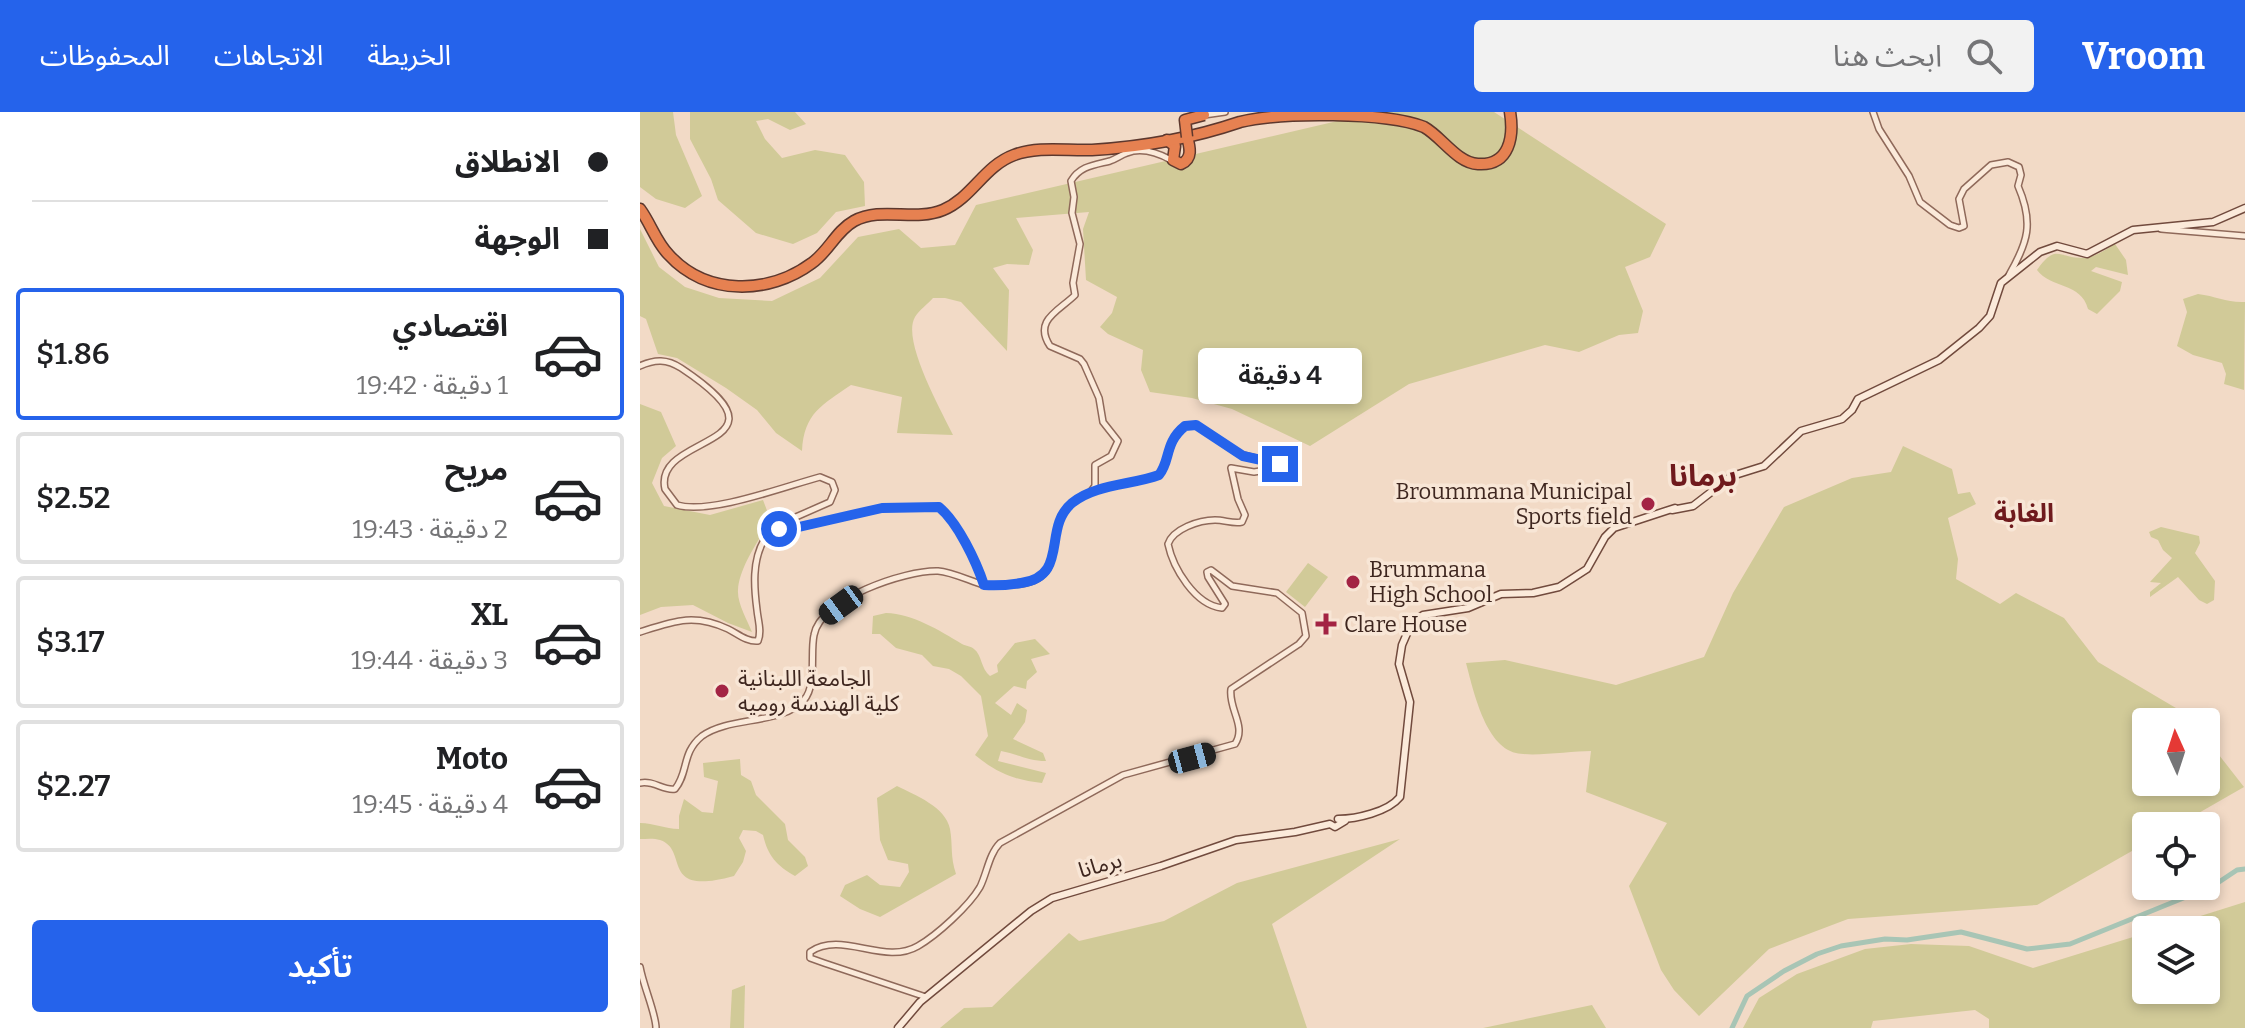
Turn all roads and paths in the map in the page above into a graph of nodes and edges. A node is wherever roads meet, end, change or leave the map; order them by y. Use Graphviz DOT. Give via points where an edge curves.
graph roads {
  1 [pos="1225,112"];
  2 [pos="1263,112"];
  3 [pos="1401,112"];
  4 [pos="1507,112"];
  5 [pos="1873,112"];
  6 [pos="1205,122"];
  7 [pos="1226,128"];
  8 [pos="1187,138"];
  9 [pos="1167,140"];
  10 [pos="1173,160"];
  11 [pos="640,201"];
  12 [pos="2245,208"];
  13 [pos="640,209"];
  14 [pos="2161,229"];
  15 [pos="2245,236"];
  16 [pos="2009,275"];
  17 [pos="640,366"];
  18 [pos="1088,493"];
  19 [pos="783,525"];
  20 [pos="790,529"];
  21 [pos="773,538"];
  22 [pos="984,585"];
  23 [pos="640,632"];
  24 [pos="640,783"];
  25 [pos="640,967"];
  26 [pos="926,997"];
  27 [pos="656,1028"];
  28 [pos="898,1028"];
  1 -- 6 [label="street"];
  2 -- 6 [label="highway"];
  3 -- 4 [label="highway" via="1435,128 1478,160 1495,155 1506,142"];
  4 -- 7 [label="highway" via="1513,133 1508,148 1486,164 1470,162 1424,127 1385,114 1294,112"];
  5 -- 16 [label="street" via="1919,200 1950,225 1964,226 1961,193 1988,166 2003,162 2019,167 2027,240"];
  6 -- 8 [label="highway, bridge" via="1185,120"];
  6 -- 11 [label="highway" via="1120,143 1013,150 989,163 940,206 859,214 842,224 807,262 752,282 721,281 690,267 667,245"];
  7 -- 8 [label="highway"];
  7 -- 9 [label="highway"];
  8 -- 10 [label="highway" via="1188,160"];
  9 -- 10 [label="highway" via="1175,146"];
  9 -- 13 [label="highway" via="1014,155 995,165 958,202 922,215 861,218 844,227 810,265 753,286 726,286 693,275 667,253"];
  10 -- 18 [label="street" via="1154,152 1131,152 1089,165 1071,181 1080,244 1075,295 1049,316 1044,331 1050,346 1084,364 1103,422 1118,441 1111,456 1095,465 1095,486"];
  12 -- 14 [label="main road" via="2213,222"];
  14 -- 15 [label="street"];
  14 -- 16 [label="main road" via="2127,232 2087,254 2050,247"];
  16 -- 26 [label="main road, برمانا" via="1987,320 1936,362 1858,399 1838,422 1802,430 1773,461 1728,478 1682,510 1614,528 1587,569 1559,587 1501,594 1412,622 1399,664 1410,702 1397,801 1312,829 1236,840 1060,894 1031,911"];
  17 -- 19 [label="street" via="659,360 675,364 719,396 727,409 722,433 668,466 663,483 672,501 697,507 817,478 832,482 830,502"];
  18 -- 22 [label="street" via="1060,519 1045,574 1033,582"];
  18 -- 26 [label="street" via="1159,475 1177,433 1191,425 1239,454 1277,462 1279,468 1270,471 1231,468 1245,515 1240,523 1198,523 1168,544 1183,578 1214,607 1225,604 1208,577 1211,570 1232,586 1273,591 1302,613 1306,636 1231,689 1240,730 1232,747 1123,775 1000,843 972,898 919,945 898,952 830,944 810,952 810,958"];
  19 -- 20 [label="street"];
  19 -- 21 [label="street"];
  20 -- 21 [label="street"];
  20 -- 22 [label="street" via="882,508 939,507"];
  21 -- 23 [label="street" via="762,543 756,566 758,641 697,618"];
  22 -- 24 [label="street" via="938,571 865,588 816,627 809,690 800,704 707,733 691,747 675,789"];
  25 -- 27 [label="street"];
  26 -- 28 [label="main road, برمانا"];
}
